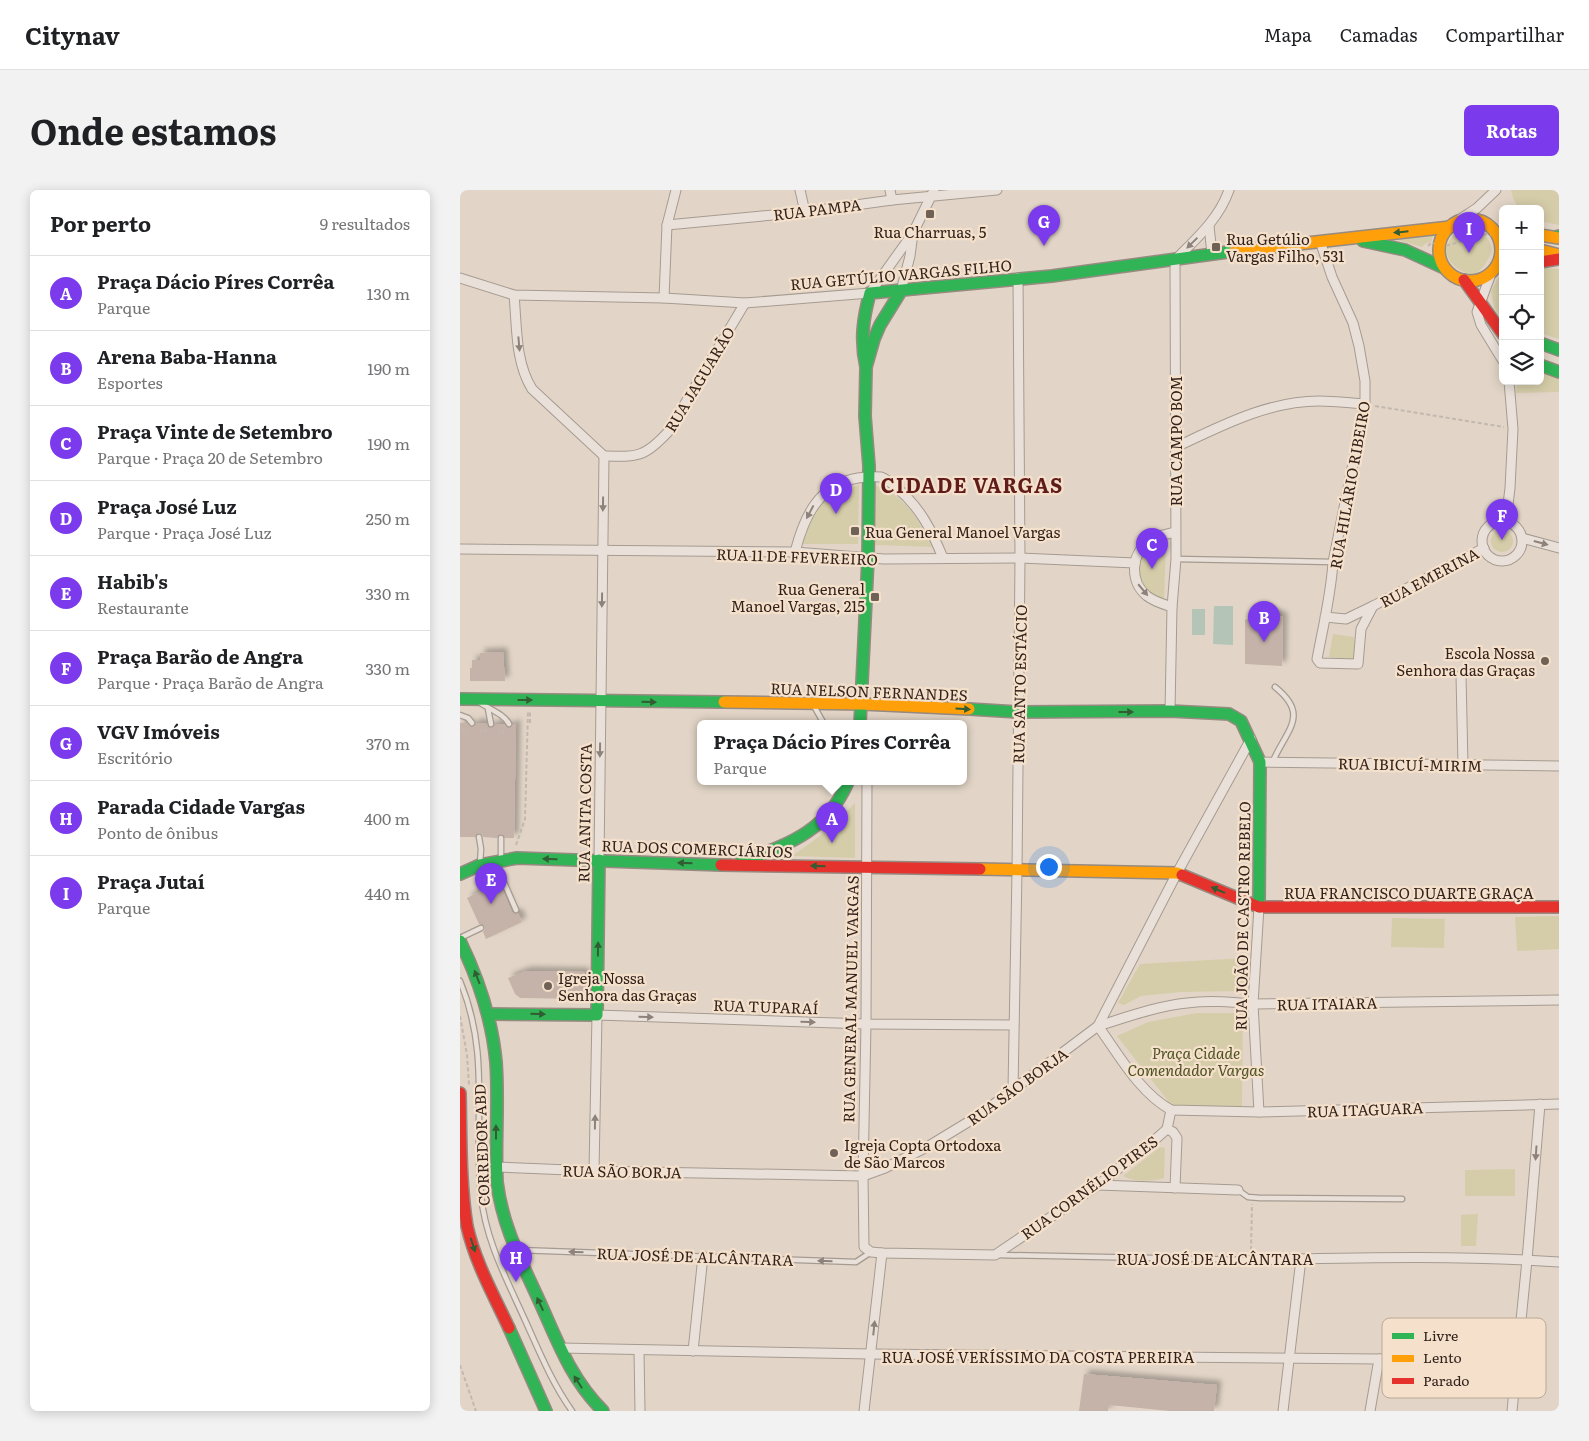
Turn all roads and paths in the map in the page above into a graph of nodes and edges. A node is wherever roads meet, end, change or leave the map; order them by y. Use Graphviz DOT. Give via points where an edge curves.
graph roads {
  1 [pos="676,190"];
  2 [pos="800,190"];
  3 [pos="890,190"];
  4 [pos="997,190"];
  5 [pos="1229,190"];
  6 [pos="1496,190"];
  7 [pos="932,194"];
  8 [pos="892,200"];
  9 [pos="805,212"];
  10 [pos="667,225"];
  11 [pos="1452,225"];
  12 [pos="1209,226"];
  13 [pos="1498,232"];
  14 [pos="913,233"];
  15 [pos="1544,235"];
  16 [pos="1558,237"];
  17 [pos="1345,238"];
  18 [pos="1320,241"];
  19 [pos="1439,244"];
  20 [pos="1425,248"];
  21 [pos="1501,250"];
  22 [pos="1544,251"];
  23 [pos="1212,254"];
  24 [pos="1559,255"];
  25 [pos="1559,259"];
  26 [pos="1175,260"];
  27 [pos="1499,260"];
  28 [pos="1544,261"];
  29 [pos="1444,268"];
  30 [pos="1492,271"];
  31 [pos="460,278"];
  32 [pos="1018,278"];
  33 [pos="1464,280"];
  34 [pos="901,291"];
  35 [pos="870,293"];
  36 [pos="514,295"];
  37 [pos="664,298"];
  38 [pos="1480,301"];
  39 [pos="745,303"];
  40 [pos="866,308"];
  41 [pos="889,310"];
  42 [pos="1499,328"];
  43 [pos="1544,344"];
  44 [pos="1559,350"];
  45 [pos="1499,354"];
  46 [pos="1544,366"];
  47 [pos="866,367"];
  48 [pos="1559,372"];
  49 [pos="1509,385"];
  50 [pos="1365,404"];
  51 [pos="1513,429"];
  52 [pos="1176,447"];
  53 [pos="604,456"];
  54 [pos="868,476"];
  55 [pos="1506,521"];
  56 [pos="1175,532"];
  57 [pos="1522,538"];
  58 [pos="1484,548"];
  59 [pos="1559,548"];
  60 [pos="460,549"];
  61 [pos="602,551"];
  62 [pos="794,552"];
  63 [pos="868,558"];
  64 [pos="943,558"];
  65 [pos="1020,558"];
  66 [pos="1176,559"];
  67 [pos="1333,562"];
  68 [pos="1135,563"];
  69 [pos="1374,606"];
  70 [pos="1172,607"];
  71 [pos="1324,617"];
  72 [pos="1461,674"];
  73 [pos="1275,688"];
  74 [pos="460,699"];
  75 [pos="476,700"];
  76 [pos="600,701"];
  77 [pos="812,703"];
  78 [pos="862,704"];
  79 [pos="488,709"];
  80 [pos="530,710"];
  81 [pos="1170,711"];
  82 [pos="1018,712"];
  83 [pos="461,715"];
  84 [pos="530,716"];
  85 [pos="822,720"];
  86 [pos="860,720"];
  87 [pos="472,723"];
  88 [pos="530,723"];
  89 [pos="491,724"];
  90 [pos="509,724"];
  91 [pos="463,732"];
  92 [pos="481,733"];
  93 [pos="499,733"];
  94 [pos="466,735"];
  95 [pos="485,735"];
  96 [pos="503,735"];
  97 [pos="1251,739"];
  98 [pos="1258,757"];
  99 [pos="1273,763"];
  100 [pos="1462,765"];
  101 [pos="1559,766"];
  102 [pos="847,785"];
  103 [pos="867,785"];
  104 [pos="478,837"];
  105 [pos="501,838"];
  106 [pos="516,845"];
  107 [pos="599,860"];
  108 [pos="498,861"];
  109 [pos="480,865"];
  110 [pos="734,865"];
  111 [pos="866,867"];
  112 [pos="1017,871"];
  113 [pos="1178,873"];
  114 [pos="460,874"];
  115 [pos="1258,907"];
  116 [pos="1559,907"];
  117 [pos="516,910"];
  118 [pos="481,928"];
  119 [pos="460,940"];
  120 [pos="460,981"];
  121 [pos="1559,1000"];
  122 [pos="1253,1004"];
  123 [pos="489,1014"];
  124 [pos="597,1015"];
  125 [pos="866,1024"];
  126 [pos="1013,1025"];
  127 [pos="1098,1026"];
  128 [pos="1013,1089"];
  129 [pos="460,1093"];
  130 [pos="1540,1104"];
  131 [pos="1559,1104"];
  132 [pos="1170,1110"];
  133 [pos="1259,1112"];
  134 [pos="1167,1129"];
  135 [pos="496,1167"];
  136 [pos="594,1171"];
  137 [pos="863,1176"];
  138 [pos="1098,1185"];
  139 [pos="1175,1188"];
  140 [pos="1238,1190"];
  141 [pos="1402,1199"];
  142 [pos="1252,1204"];
  143 [pos="515,1250"];
  144 [pos="868,1250"];
  145 [pos="882,1253"];
  146 [pos="994,1255"];
  147 [pos="703,1256"];
  148 [pos="1301,1259"];
  149 [pos="1251,1260"];
  150 [pos="1527,1260"];
  151 [pos="1559,1262"];
  152 [pos="1520,1318"];
  153 [pos="560,1348"];
  154 [pos="639,1351"];
  155 [pos="693,1351"];
  156 [pos="871,1354"];
  157 [pos="1290,1358"];
  158 [pos="1380,1359"];
  159 [pos="460,1365"];
  160 [pos="1513,1398"];
  161 [pos="546,1409"];
  162 [pos="476,1411"];
  163 [pos="572,1411"];
  164 [pos="602,1411"];
  165 [pos="640,1411"];
  166 [pos="864,1411"];
  167 [pos="1283,1411"];
  168 [pos="1370,1411"];
  169 [pos="1512,1411"];
  1 -- 10 [label="street"];
  2 -- 9 [label="street"];
  3 -- 8 [label="street"];
  4 -- 7 [label="street, RUA PAMPA"];
  5 -- 12 [label="street"];
  6 -- 11 [label="street"];
  7 -- 8 [label="street, RUA PAMPA"];
  7 -- 14 [label="street"];
  8 -- 9 [label="street, RUA PAMPA"];
  9 -- 10 [label="street, RUA PAMPA"];
  10 -- 37 [label="street"];
  11 -- 13 [label="main road, RUA GETÚLIO VARGAS FILHO" via="1468,219 1483,222"];
  11 -- 17 [label="main road, RUA GETÚLIO VARGAS FILHO, one-way"];
  11 -- 19 [label="main road"];
  12 -- 23 [label="street"];
  12 -- 26 [label="street, one-way"];
  13 -- 19 [label="path" via="1449,245"];
  13 -- 21 [label="main road"];
  14 -- 34 [label="street"];
  14 -- 35 [label="street"];
  15 -- 16 [label="main road"];
  17 -- 18 [label="main road, RUA GETÚLIO VARGAS FILHO"];
  17 -- 29 [label="main road, RUA GETÚLIO VARGAS FILHO" via="1402,249"];
  18 -- 23 [label="main road, RUA GETÚLIO VARGAS FILHO"];
  18 -- 50 [label="street, RUA HILÁRIO RIBEIRO" via="1353,323 1365,381"];
  19 -- 20 [label="path" via="1431,243"];
  19 -- 29 [label="main road"];
  22 -- 24 [label="main road"];
  23 -- 26 [label="main road, RUA GETÚLIO VARGAS FILHO"];
  25 -- 28 [label="main road"];
  26 -- 32 [label="main road, RUA GETÚLIO VARGAS FILHO"];
  26 -- 52 [label="street, RUA CAMPO BOM"];
  27 -- 30 [label="main road"];
  29 -- 33 [label="main road, RUA GETÚLIO VARGAS FILHO"];
  30 -- 33 [label="main road" via="1479,280"];
  30 -- 38 [label="street"];
  31 -- 36 [label="street, RUA GETÚLIO VARGAS FILHO"];
  32 -- 34 [label="main road, RUA GETÚLIO VARGAS FILHO"];
  32 -- 65 [label="street, RUA SANTO ESTÁCIO"];
  33 -- 38 [label="main road"];
  34 -- 35 [label="main road, RUA GETÚLIO VARGAS FILHO"];
  34 -- 41 [label="main road"];
  35 -- 39 [label="street, RUA GETÚLIO VARGAS FILHO"];
  35 -- 40 [label="main road"];
  36 -- 37 [label="street, RUA GETÚLIO VARGAS FILHO"];
  36 -- 53 [label="street, one-way" via="520,361 526,379 532,389"];
  37 -- 39 [label="street, RUA GETÚLIO VARGAS FILHO"];
  38 -- 42 [label="main road"];
  38 -- 45 [label="street" via="1478,319"];
  39 -- 53 [label="street, RUA JAGUARÃO" via="668,432 657,444 646,453 633,457"];
  40 -- 41 [label="main road" via="869,315 876,318 884,317"];
  40 -- 47 [label="main road" via="861,337"];
  41 -- 47 [label="main road" via="874,339"];
  43 -- 44 [label="main road"];
  46 -- 48 [label="main road"];
  47 -- 54 [label="main road"];
  49 -- 51 [label="street"];
  50 -- 51 [label="path"];
  50 -- 52 [label="street" via="1318,401 1275,407"];
  50 -- 67 [label="street, RUA HILÁRIO RIBEIRO"];
  51 -- 55 [label="street"];
  52 -- 56 [label="street, RUA CAMPO BOM"];
  53 -- 61 [label="street, RUA ANITA COSTA, one-way"];
  54 -- 62 [label="street, one-way" via="829,490 814,505 804,522"];
  54 -- 63 [label="main road"];
  54 -- 64 [label="street" via="882,478 904,494 926,520"];
  55 -- 57 [label="street" via="1518,529"];
  55 -- 58 [label="street" via="1487,528 1482,541"];
  56 -- 66 [label="street, RUA CAMPO BOM"];
  56 -- 68 [label="street" via="1150,540"];
  57 -- 58 [label="street" via="1519,552 1507,560 1493,558"];
  57 -- 59 [label="street, one-way"];
  58 -- 69 [label="street, RUA EMERINA"];
  60 -- 61 [label="street, RUA 11 DE FEVEREIRO"];
  61 -- 62 [label="street, RUA 11 DE FEVEREIRO"];
  61 -- 76 [label="street, RUA ANITA COSTA, one-way"];
  62 -- 63 [label="street, RUA 11 DE FEVEREIRO"];
  63 -- 64 [label="street, RUA 11 DE FEVEREIRO"];
  63 -- 78 [label="main road"];
  64 -- 65 [label="street, RUA 11 DE FEVEREIRO"];
  65 -- 68 [label="street, RUA 11 DE FEVEREIRO"];
  65 -- 82 [label="street, RUA SANTO ESTÁCIO"];
  66 -- 67 [label="lane"];
  66 -- 70 [label="street, RUA CAMPO BOM"];
  67 -- 71 [label="street, RUA HILÁRIO RIBEIRO" via="1332,584"];
  68 -- 70 [label="street, one-way" via="1134,573 1140,589 1156,602"];
  69 -- 71 [label="street, RUA EMERINA" via="1346,619"];
  69 -- 71 [label="street, RUA HILÁRIO RIBEIRO" via="1362,629 1356,665 1318,662"];
  70 -- 81 [label="street, RUA CAMPO BOM"];
  72 -- 100 [label="street"];
  73 -- 99 [label="lane" via="1290,701 1294,720"];
  74 -- 75 [label="main road, RUA NELSON FERNANDES"];
  75 -- 76 [label="main road, RUA NELSON FERNANDES, one-way"];
  75 -- 79 [label="lane"];
  76 -- 77 [label="main road, RUA NELSON FERNANDES, one-way"];
  76 -- 107 [label="street, RUA ANITA COSTA, one-way"];
  77 -- 78 [label="main road, RUA NELSON FERNANDES"];
  77 -- 85 [label="lane"];
  78 -- 82 [label="main road, RUA NELSON FERNANDES, one-way"];
  78 -- 86 [label="main road"];
  79 -- 89 [label="lane"];
  79 -- 90 [label="lane" via="504,716"];
  80 -- 106 [label="path" via="525,819"];
  82 -- 81 [label="main road, RUA NELSON FERNANDES, one-way"];
  81 -- 97 [label="main road, RUA NELSON FERNANDES" via="1229,714 1240,721"];
  82 -- 112 [label="street, RUA SANTO ESTÁCIO"];
  83 -- 87 [label="lane"];
  84 -- 88 [label="path"];
  91 -- 94 [label="path" via="466,730"];
  92 -- 95 [label="path" via="485,730"];
  93 -- 96 [label="path" via="503,730"];
  97 -- 98 [label="main road, RUA NELSON FERNANDES"];
  97 -- 113 [label="street, RUA SÃO BORJA"];
  98 -- 99 [label="street, RUA IBICUÍ-MIRIM"];
  98 -- 115 [label="main road, RUA JOÃO DE CASTRO REBELO"];
  99 -- 100 [label="street, RUA IBICUÍ-MIRIM"];
  100 -- 101 [label="street, RUA IBICUÍ-MIRIM"];
  102 -- 110 [label="main road" via="834,809 802,837"];
  103 -- 111 [label="street, RUA GENERAL MANUEL VARGAS"];
  104 -- 109 [label="lane"];
  105 -- 108 [label="lane"];
  107 -- 108 [label="main road, RUA DOS COMERCIÁRIOS, one-way" via="517,858"];
  110 -- 107 [label="main road, RUA DOS COMERCIÁRIOS, one-way"];
  124 -- 107 [label="main road, RUA ANITA COSTA, one-way"];
  108 -- 109 [label="main road, RUA DOS COMERCIÁRIOS"];
  108 -- 117 [label="lane"];
  109 -- 114 [label="main road, RUA DOS COMERCIÁRIOS"];
  111 -- 110 [label="main road, RUA DOS COMERCIÁRIOS, one-way"];
  111 -- 112 [label="main road, RUA DOS COMERCIÁRIOS"];
  111 -- 125 [label="street, RUA GENERAL MANUEL VARGAS"];
  112 -- 113 [label="main road, RUA DOS COMERCIÁRIOS"];
  112 -- 126 [label="street, RUA SANTO ESTÁCIO"];
  115 -- 113 [label="main road, RUA DOS COMERCIÁRIOS, one-way"];
  113 -- 127 [label="street, RUA SÃO BORJA"];
  115 -- 116 [label="main road, RUA FRANCISCO DUARTE GRAÇA"];
  115 -- 122 [label="street, RUA JOÃO DE CASTRO REBELO"];
  118 -- 119 [label="lane"];
  123 -- 119 [label="main road, one-way"];
  120 -- 163 [label="lane, CORREDOR ABD" via="474,1022 478,1047 480,1181 484,1214 494,1250 521,1311 553,1380"];
  121 -- 122 [label="street, RUA ITAIARA"];
  122 -- 127 [label="street, RUA ITAIARA" via="1187,1003 1151,1009"];
  122 -- 133 [label="street, RUA JOÃO DE CASTRO REBELO"];
  123 -- 124 [label="main road, RUA TUPARAÍ, one-way"];
  135 -- 123 [label="main road, one-way" via="496,1066"];
  124 -- 125 [label="street, RUA TUPARAÍ, one-way"];
  136 -- 124 [label="street, RUA ANITA COSTA, one-way"];
  125 -- 126 [label="street, RUA TUPARAÍ"];
  125 -- 137 [label="street, RUA GENERAL MANUEL VARGAS"];
  126 -- 128 [label="street, RUA SANTO ESTÁCIO"];
  127 -- 128 [label="street, RUA SÃO BORJA"];
  127 -- 132 [label="street" via="1142,1087"];
  128 -- 137 [label="street, RUA SÃO BORJA" via="978,1116 927,1147"];
  129 -- 161 [label="main road, one-way" via="462,1194 467,1227 477,1257"];
  130 -- 131 [label="street, RUA ITAGUARA"];
  130 -- 133 [label="street, RUA ITAGUARA"];
  130 -- 150 [label="street, one-way"];
  132 -- 133 [label="street, RUA ITAGUARA"];
  132 -- 134 [label="street, RUA CORNÉLIO PIRES"];
  134 -- 138 [label="street, RUA CORNÉLIO PIRES"];
  134 -- 139 [label="street" via="1177,1138"];
  135 -- 136 [label="street, RUA SÃO BORJA"];
  135 -- 143 [label="main road" via="502,1216"];
  136 -- 137 [label="street, RUA SÃO BORJA"];
  137 -- 144 [label="street, RUA GENERAL MANUEL VARGAS"];
  138 -- 139 [label="street"];
  138 -- 146 [label="street, RUA CORNÉLIO PIRES"];
  139 -- 140 [label="street"];
  140 -- 141 [label="lane" via="1248,1197 1260,1198"];
  142 -- 149 [label="path"];
  147 -- 143 [label="lane, RUA JOSÉ DE ALCÂNTARA, one-way"];
  153 -- 143 [label="main road, one-way"];
  144 -- 145 [label="street, RUA JOSÉ DE ALCÂNTARA"];
  144 -- 147 [label="lane, RUA JOSÉ DE ALCÂNTARA, one-way" via="856,1262"];
  145 -- 146 [label="street, RUA JOSÉ DE ALCÂNTARA"];
  156 -- 145 [label="street, one-way"];
  146 -- 149 [label="lane, RUA JOSÉ DE ALCÂNTARA"];
  147 -- 155 [label="street"];
  148 -- 149 [label="street, RUA JOSÉ DE ALCÂNTARA"];
  148 -- 150 [label="street, RUA JOSÉ DE ALCÂNTARA"];
  148 -- 157 [label="street"];
  150 -- 151 [label="street, RUA JOSÉ DE ALCÂNTARA"];
  150 -- 152 [label="street"];
  153 -- 154 [label="street, RUA JOSÉ VERÍSSIMO DA COSTA PEREIRA"];
  164 -- 153 [label="main road, one-way" via="575,1377"];
  154 -- 155 [label="street, RUA JOSÉ VERÍSSIMO DA COSTA PEREIRA"];
  154 -- 165 [label="street"];
  155 -- 156 [label="street, RUA JOSÉ VERÍSSIMO DA COSTA PEREIRA"];
  156 -- 157 [label="street, RUA JOSÉ VERÍSSIMO DA COSTA PEREIRA"];
  156 -- 166 [label="street"];
  157 -- 158 [label="street, RUA JOSÉ VERÍSSIMO DA COSTA PEREIRA"];
  157 -- 167 [label="street"];
  158 -- 168 [label="street"];
  159 -- 162 [label="path"];
  160 -- 169 [label="street"];
}
